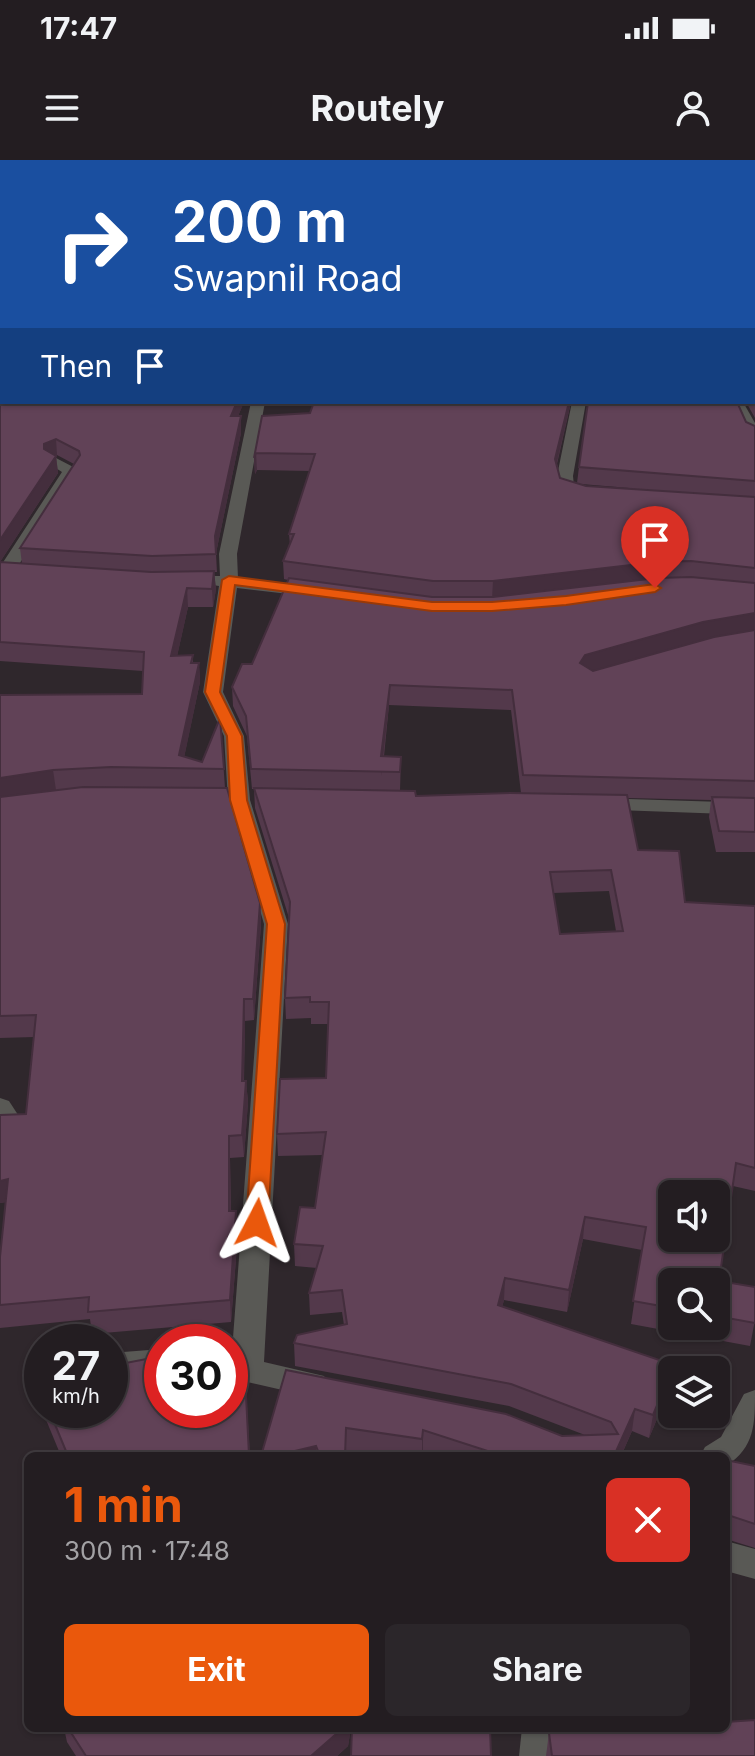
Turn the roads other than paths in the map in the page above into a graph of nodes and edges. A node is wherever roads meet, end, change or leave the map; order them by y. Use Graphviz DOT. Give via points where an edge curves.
graph roads {
  1 [pos="258,404"];
  2 [pos="579,404"];
  3 [pos="737,404"];
  4 [pos="755,437"];
  5 [pos="56,463"];
  6 [pos="600,496"];
  7 [pos="8,574"];
  8 [pos="191,580"];
  9 [pos="229,580"];
  10 [pos="333,595"];
  11 [pos="231,800"];
  12 [pos="268,800"];
  13 [pos="575,803"];
  14 [pos="755,809"];
  15 [pos="243,1324"];
  16 [pos="248,1371"];
  17 [pos="340,1390"];
  18 [pos="755,1403"];
  19 [pos="722,1452"];
  20 [pos="730,1557"];
  21 [pos="755,1564"];
  22 [pos="540,1732"];
  23 [pos="538,1756"];
  1 -- 9 [label="street" via="228,554"];
  2 -- 6 [label="street" via="566,489"];
  3 -- 4 [label="street"];
  5 -- 7 [label="street" via="71,470"];
  8 -- 9 [label="street"];
  9 -- 10 [label="street"];
  9 -- 11 [label="street" via="213,692 234,736"];
  11 -- 12 [label="street"];
  11 -- 15 [label="street" via="276,924"];
  13 -- 14 [label="street"];
  16 -- 17 [label="street"];
  18 -- 19 [label="street" via="732,1446"];
  20 -- 21 [label="street"];
  22 -- 23 [label="street"];
}
